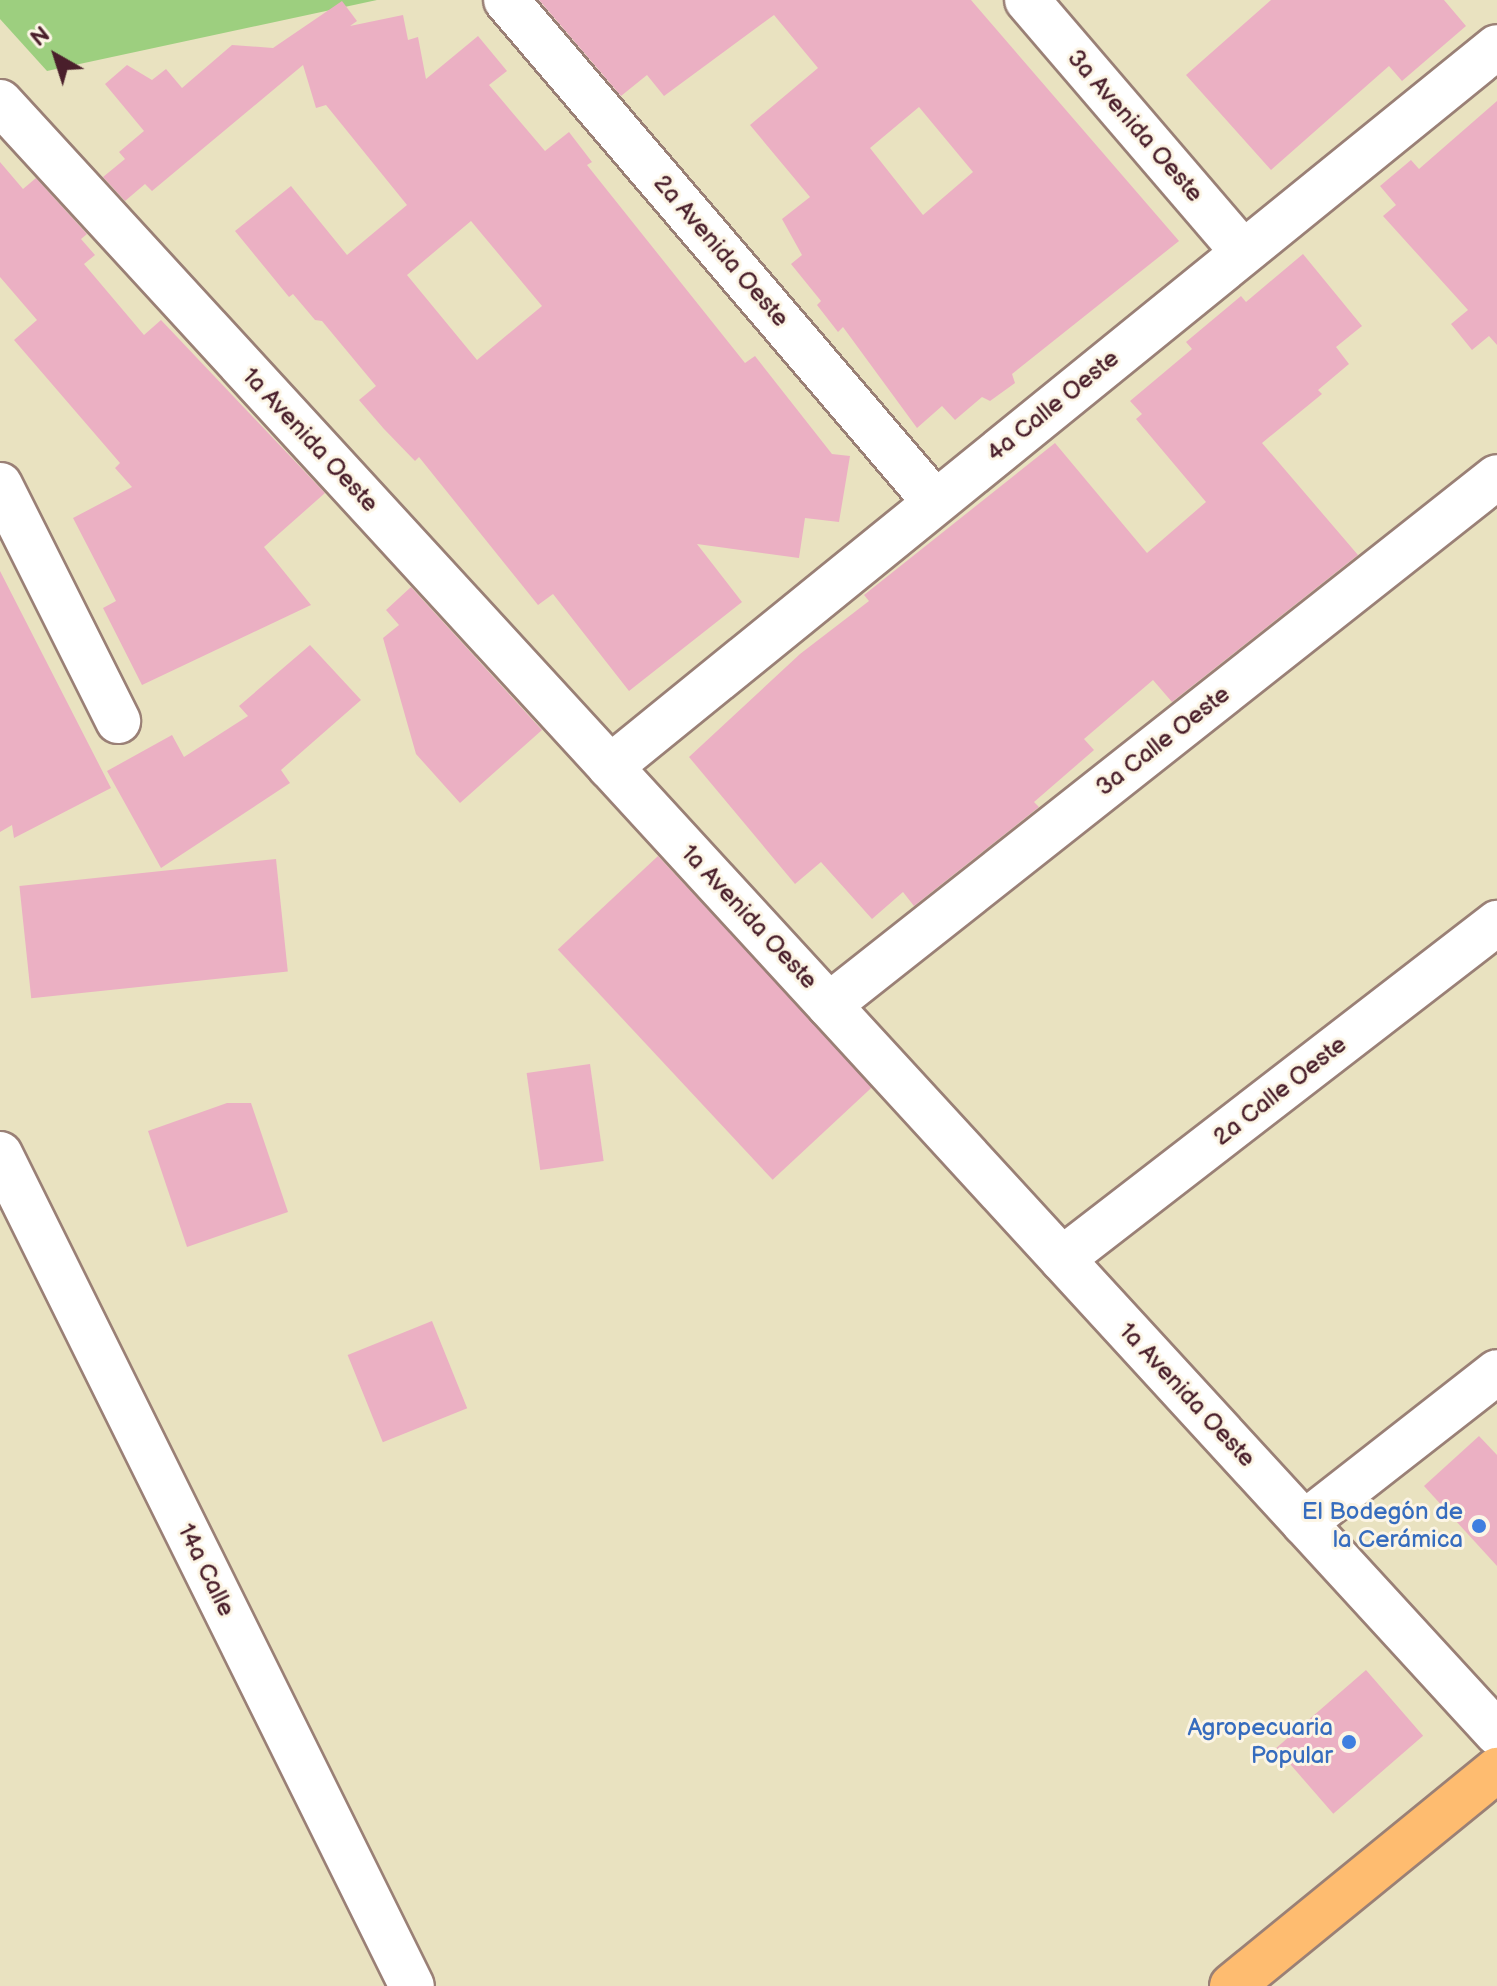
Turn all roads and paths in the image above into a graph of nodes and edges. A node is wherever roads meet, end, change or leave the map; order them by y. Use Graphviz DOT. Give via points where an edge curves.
graph roads {
  1 [pos="506,0"];
  2 [pos="1027,0"];
  3 [pos="1497,47"];
  4 [pos="0,102"];
  5 [pos="1243,252"];
  6 [pos="1497,477"];
  7 [pos="0,485"];
  8 [pos="935,502"];
  9 [pos="118,721"];
  10 [pos="610,767"];
  11 [pos="1497,923"];
  12 [pos="829,1005"];
  13 [pos="0,1154"];
  14 [pos="19,1234"];
  15 [pos="1062,1259"];
  16 [pos="1497,1372"];
  17 [pos="1304,1523"];
  18 [pos="1497,1733"];
  19 [pos="1497,1770"];
  20 [pos="412,1986"];
  21 [pos="1232,1986"];
  1 -- 8 [label="street, 2a Avenida Oeste"];
  2 -- 5 [label="street, 3a Avenida Oeste"];
  3 -- 5 [label="street, 4a Calle Oeste"];
  4 -- 10 [label="street, 1a Avenida Oeste"];
  5 -- 8 [label="street, 4a Calle Oeste"];
  6 -- 12 [label="street, 3a Calle Oeste"];
  7 -- 9 [label="street"];
  8 -- 10 [label="street, 4a Calle Oeste"];
  10 -- 12 [label="street, 1a Avenida Oeste"];
  11 -- 15 [label="street, 2a Calle Oeste"];
  12 -- 15 [label="street, 1a Avenida Oeste"];
  13 -- 14 [label="street, 14a Calle"];
  14 -- 20 [label="street, 14a Calle"];
  15 -- 17 [label="street, 1a Avenida Oeste"];
  16 -- 17 [label="street"];
  17 -- 18 [label="street, 1a Avenida Oeste"];
  19 -- 21 [label="main road"];
}
